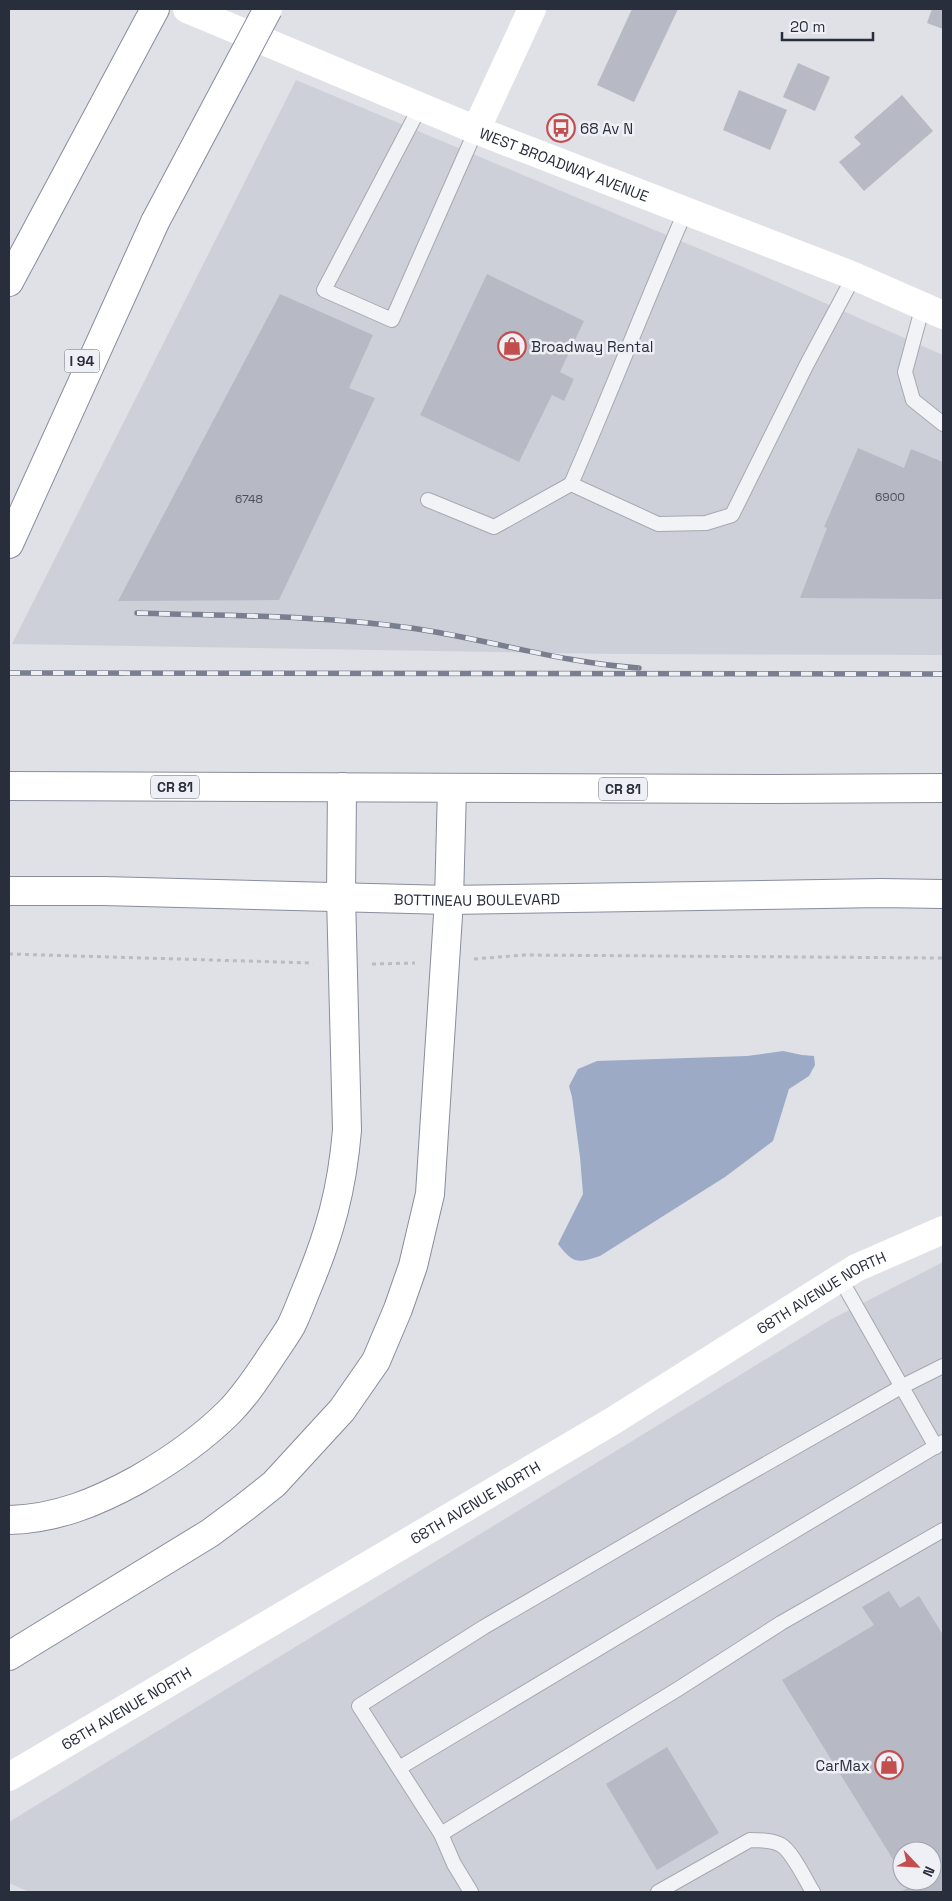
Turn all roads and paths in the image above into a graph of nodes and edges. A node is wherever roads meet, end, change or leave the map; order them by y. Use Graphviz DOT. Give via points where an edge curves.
graph roads {
  1 [pos="156,9"];
  2 [pos="187,9"];
  3 [pos="268,9"];
  4 [pos="532,9"];
  5 [pos="420,107"];
  6 [pos="476,130"];
  7 [pos="686,210"];
  8 [pos="155,222"];
  9 [pos="854,276"];
  10 [pos="9,282"];
  11 [pos="933,310"];
  12 [pos="943,424"];
  13 [pos="571,484"];
  14 [pos="9,499"];
  15 [pos="428,500"];
  16 [pos="9,544"];
  17 [pos="9,786"];
  18 [pos="342,787"];
  19 [pos="452,788"];
  20 [pos="943,788"];
  21 [pos="9,890"];
  22 [pos="943,894"];
  23 [pos="341,896"];
  24 [pos="449,900"];
  25 [pos="943,1230"];
  26 [pos="840,1278"];
  27 [pos="943,1366"];
  28 [pos="901,1387"];
  29 [pos="940,1444"];
  30 [pos="9,1520"];
  31 [pos="943,1530"];
  32 [pos="9,1656"];
  33 [pos="399,1768"];
  34 [pos="9,1776"];
  35 [pos="441,1834"];
  36 [pos="471,1892"];
  37 [pos="658,1892"];
  38 [pos="813,1892"];
  1 -- 10 [label="main road"];
  2 -- 5 [label="main road, WEST BROADWAY AVENUE"];
  3 -- 8 [label="main road, I 94, bridge"];
  4 -- 6 [label="main road"];
  5 -- 6 [label="main road, WEST BROADWAY AVENUE"];
  5 -- 6 [label="lane" via="324,290 392,320"];
  6 -- 7 [label="main road, WEST BROADWAY AVENUE"];
  7 -- 9 [label="main road, WEST BROADWAY AVENUE"];
  7 -- 13 [label="lane"];
  8 -- 14 [label="main road, I 94"];
  8 -- 16 [label="main road"];
  9 -- 11 [label="main road, WEST BROADWAY AVENUE"];
  9 -- 13 [label="lane" via="732,515 706,523 658,524"];
  11 -- 12 [label="lane" via="905,372 914,400"];
  13 -- 15 [label="lane" via="494,528"];
  17 -- 18 [label="main road, CR 81"];
  18 -- 19 [label="main road, CR 81"];
  18 -- 23 [label="main road"];
  19 -- 20 [label="main road, CR 81"];
  19 -- 24 [label="main road"];
  21 -- 23 [label="main road, BOTTINEAU BOULEVARD"];
  22 -- 24 [label="main road, BOTTINEAU BOULEVARD"];
  23 -- 24 [label="main road, BOTTINEAU BOULEVARD"];
  23 -- 30 [label="main road" via="345,1153 337,1202 324,1246 291,1326 253,1384 229,1412 183,1451 106,1498 58,1514"];
  24 -- 32 [label="main road" via="430,1194 414,1266 376,1361 342,1410 274,1484 210,1533"];
  25 -- 26 [label="main road, 68TH AVENUE NORTH"];
  26 -- 28 [label="lane"];
  26 -- 34 [label="main road, 68TH AVENUE NORTH" via="611,1422"];
  27 -- 28 [label="lane"];
  28 -- 29 [label="lane"];
  28 -- 33 [label="lane" via="484,1627 359,1706"];
  29 -- 33 [label="lane"];
  31 -- 35 [label="lane" via="781,1623"];
  33 -- 35 [label="lane"];
  35 -- 36 [label="lane"];
  37 -- 38 [label="lane" via="750,1840 782,1845"];
}
